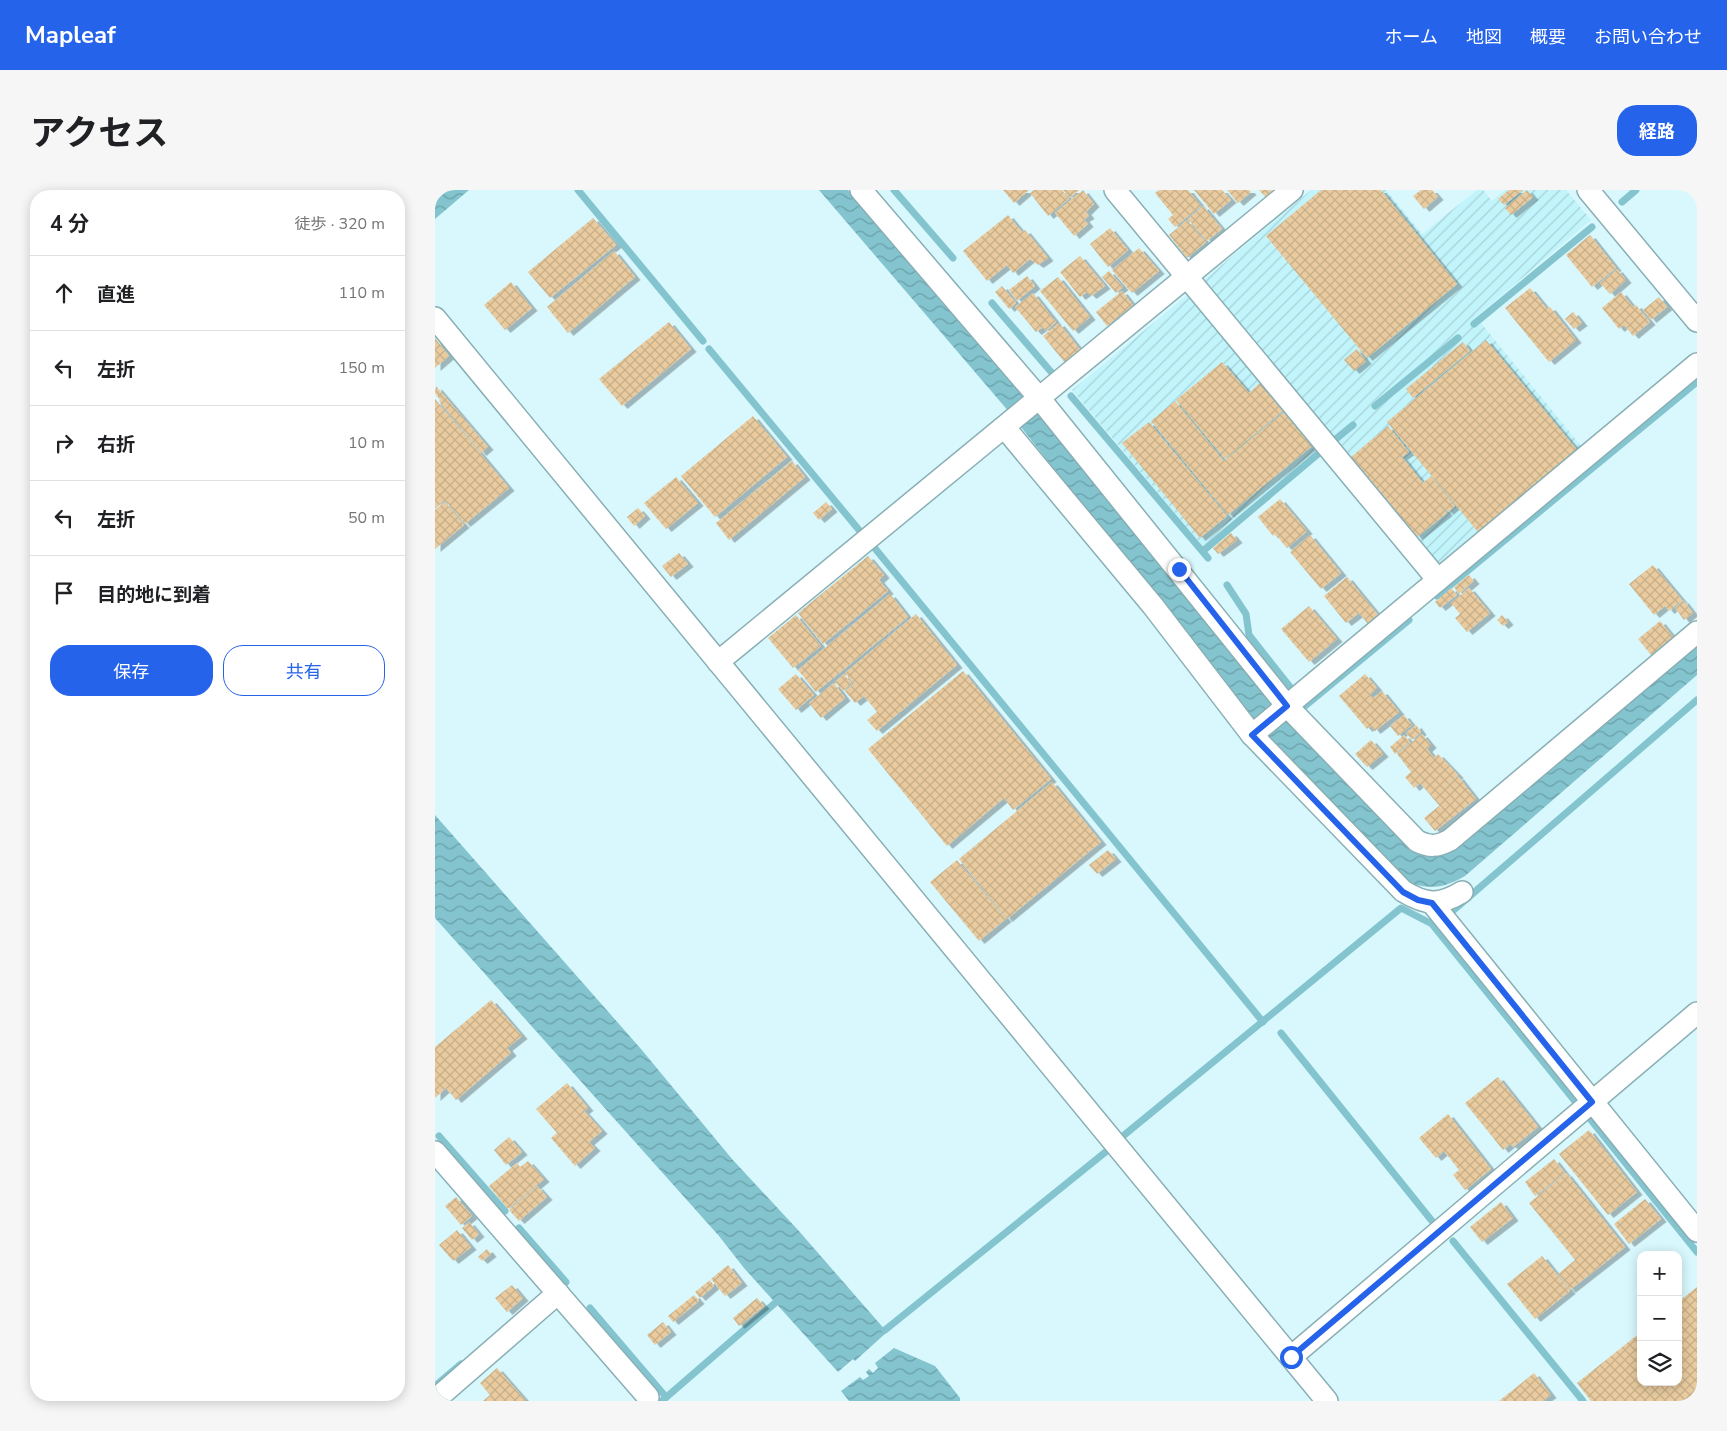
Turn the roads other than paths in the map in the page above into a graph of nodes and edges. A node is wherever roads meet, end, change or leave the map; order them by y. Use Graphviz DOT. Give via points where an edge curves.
graph roads {
  1 [pos="861,190"];
  2 [pos="1115,190"];
  3 [pos="1292,190"];
  4 [pos="1588,190"];
  5 [pos="1188,278"];
  6 [pos="435,318"];
  7 [pos="1697,321"];
  8 [pos="1697,364"];
  9 [pos="1038,401"];
  10 [pos="1008,425"];
  11 [pos="1438,580"];
  12 [pos="1697,632"];
  13 [pos="718,662"];
  14 [pos="1285,708"];
  15 [pos="1255,733"];
  16 [pos="1462,892"];
  17 [pos="1432,903"];
  18 [pos="1697,1013"];
  19 [pos="1592,1102"];
  20 [pos="435,1152"];
  21 [pos="1697,1231"];
  22 [pos="558,1293"];
  23 [pos="1291,1357"];
  24 [pos="648,1397"];
  25 [pos="435,1400"];
  26 [pos="1327,1401"];
  1 -- 9 [label="street"];
  2 -- 5 [label="street"];
  3 -- 5 [label="street"];
  4 -- 7 [label="street"];
  5 -- 9 [label="street"];
  5 -- 11 [label="street"];
  6 -- 13 [label="street"];
  8 -- 11 [label="street"];
  9 -- 10 [label="street"];
  9 -- 14 [label="street"];
  10 -- 13 [label="street"];
  10 -- 15 [label="street"];
  11 -- 14 [label="street"];
  12 -- 14 [label="street" via="1440,846 1427,846 1417,841"];
  13 -- 23 [label="street"];
  14 -- 15 [label="street"];
  15 -- 17 [label="street" via="1403,892"];
  16 -- 17 [label="street" via="1447,901"];
  17 -- 19 [label="street"];
  18 -- 19 [label="street"];
  19 -- 21 [label="street"];
  19 -- 23 [label="street"];
  20 -- 22 [label="street"];
  22 -- 24 [label="street"];
  22 -- 25 [label="street"];
  23 -- 26 [label="street"];
}
